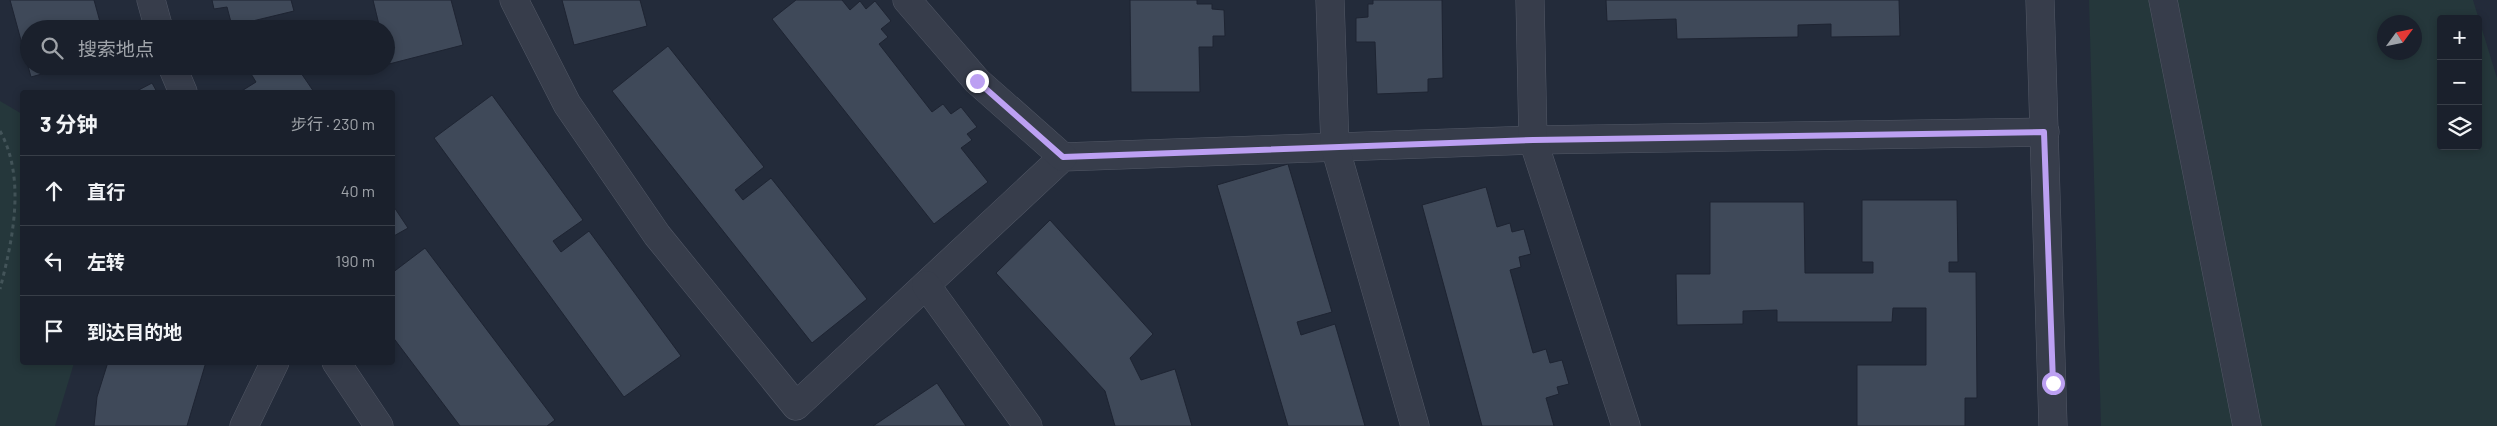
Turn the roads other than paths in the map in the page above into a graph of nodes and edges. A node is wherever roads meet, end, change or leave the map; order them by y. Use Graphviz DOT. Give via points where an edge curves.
graph roads {
  1 [pos="151,0"];
  2 [pos="514,0"];
  3 [pos="907,0"];
  4 [pos="1330,0"];
  5 [pos="1530,0"];
  6 [pos="2040,0"];
  7 [pos="2163,0"];
  8 [pos="157,20"];
  9 [pos="176,75"];
  10 [pos="183,90"];
  11 [pos="2044,132"];
  12 [pos="1533,140"];
  13 [pos="1335,147"];
  14 [pos="1063,157"];
  15 [pos="926,285"];
  16 [pos="274,365"];
  17 [pos="338,365"];
  18 [pos="244,426"];
  19 [pos="379,426"];
  20 [pos="1028,426"];
  21 [pos="1415,426"];
  22 [pos="1626,426"];
  23 [pos="2054,426"];
  24 [pos="2247,426"];
  1 -- 8 [label="lane"];
  2 -- 15 [label="lane" via="567,104 657,235 796,406"];
  3 -- 14 [label="lane" via="977,81"];
  4 -- 13 [label="lane"];
  5 -- 12 [label="lane"];
  6 -- 11 [label="lane"];
  7 -- 24 [label="lane"];
  9 -- 10 [label="lane"];
  11 -- 12 [label="lane"];
  11 -- 23 [label="lane"];
  12 -- 13 [label="lane"];
  12 -- 22 [label="lane"];
  13 -- 14 [label="lane"];
  13 -- 21 [label="lane"];
  14 -- 15 [label="lane"];
  15 -- 20 [label="lane"];
  16 -- 18 [label="lane"];
  17 -- 19 [label="lane"];
}
